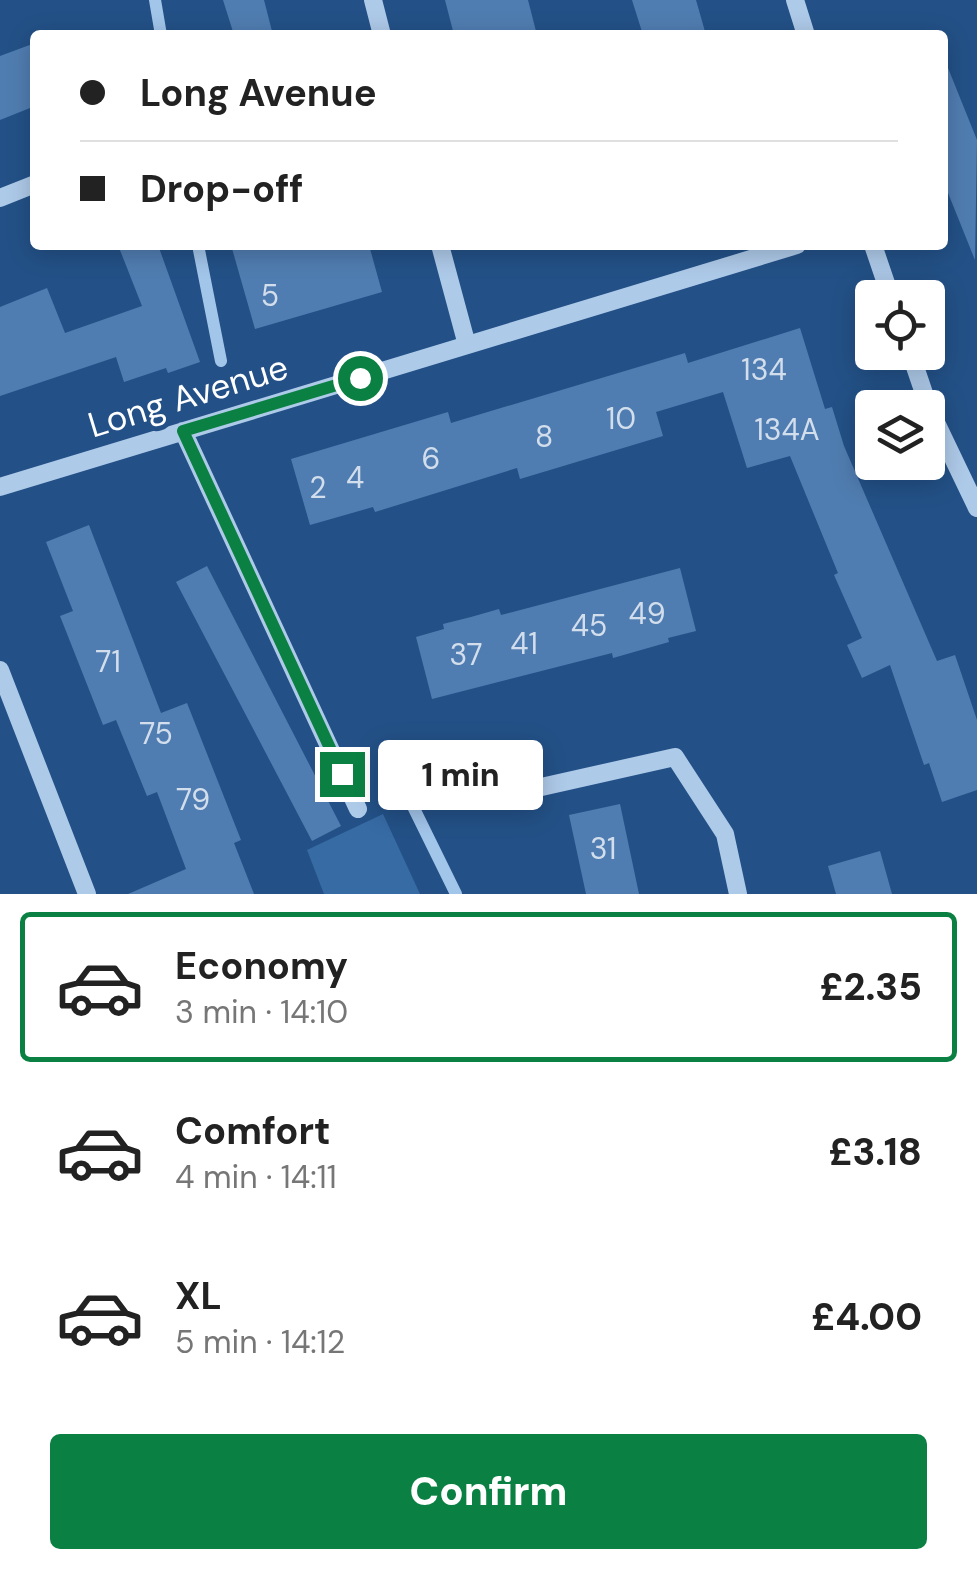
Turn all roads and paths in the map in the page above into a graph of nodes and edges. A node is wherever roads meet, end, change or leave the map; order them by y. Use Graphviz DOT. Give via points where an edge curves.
graph roads {
  1 [pos="373,0"];
  2 [pos="795,0"];
  3 [pos="381,30"];
  4 [pos="804,30"];
  5 [pos="30,186"];
  6 [pos="0,198"];
  7 [pos="441,250"];
  8 [pos="780,250"];
  9 [pos="875,250"];
  10 [pos="885,280"];
  11 [pos="467,345"];
  12 [pos="916,370"];
  13 [pos="183,431"];
  14 [pos="0,487"];
  15 [pos="977,508"];
  16 [pos="0,670"];
  17 [pos="488,799"];
  18 [pos="358,808"];
  19 [pos="87,894"];
  20 [pos="738,894"];
  1 -- 3 [label="street"];
  2 -- 4 [label="street"];
  5 -- 6 [label="street"];
  7 -- 11 [label="street"];
  8 -- 11 [label="street, Long Avenue"];
  9 -- 10 [label="street"];
  11 -- 13 [label="street, Long Avenue"];
  12 -- 15 [label="street"];
  13 -- 14 [label="street, Long Avenue"];
  13 -- 18 [label="street"];
  16 -- 19 [label="street"];
  17 -- 20 [label="street" via="675,757 725,834"];
}
